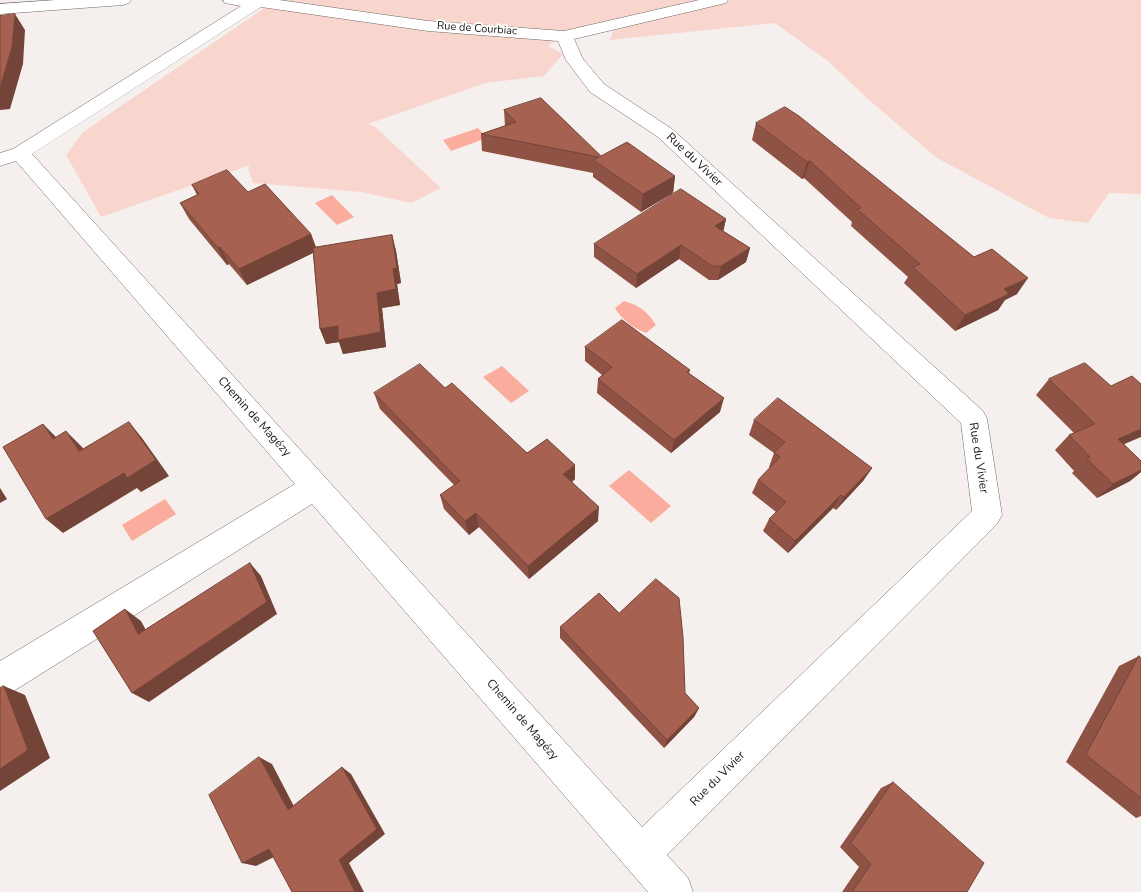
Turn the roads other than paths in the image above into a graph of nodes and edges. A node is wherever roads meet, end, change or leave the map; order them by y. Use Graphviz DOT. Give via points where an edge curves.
graph roads {
  1 [pos="123,0"];
  2 [pos="231,0"];
  3 [pos="720,0"];
  4 [pos="258,2"];
  5 [pos="0,9"];
  6 [pos="564,36"];
  7 [pos="10,156"];
  8 [pos="315,487"];
  9 [pos="0,680"];
  10 [pos="640,854"];
  11 [pos="674,892"];
  1 -- 5 [label="street"];
  2 -- 4 [label="street, Rue de Courbiac"];
  3 -- 6 [label="street, Rue de Courbiac"];
  4 -- 6 [label="street, Rue de Courbiac" via="428,26"];
  4 -- 7 [label="street, Chemin de Magézy"];
  6 -- 10 [label="street, Rue du Vivier" via="575,60 597,88 665,133 974,419 987,516"];
  7 -- 8 [label="street, Chemin de Magézy"];
  8 -- 9 [label="street"];
  8 -- 10 [label="street, Chemin de Magézy"];
  10 -- 11 [label="street, Chemin de Magézy"];
}
